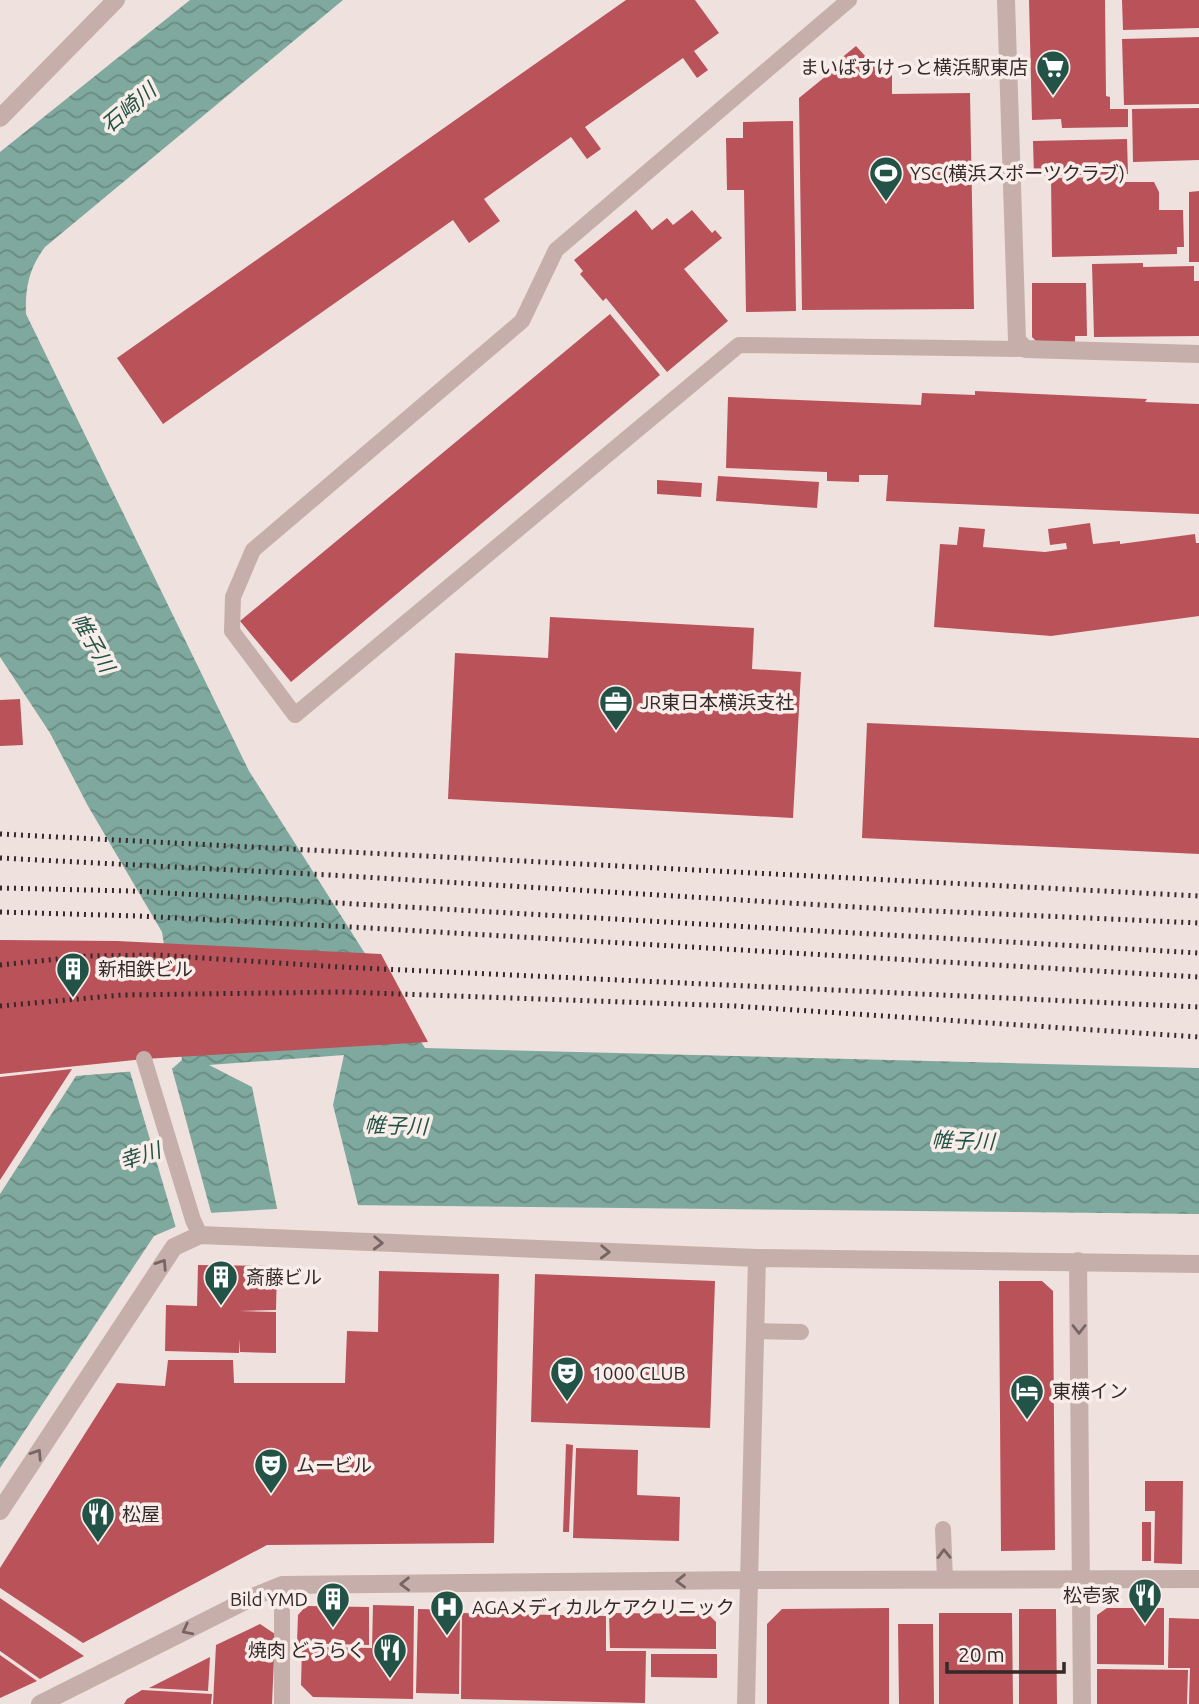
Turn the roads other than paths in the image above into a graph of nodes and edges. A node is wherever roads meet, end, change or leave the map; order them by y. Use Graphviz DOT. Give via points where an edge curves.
graph roads {
  1 [pos="116,0"];
  2 [pos="849,0"];
  3 [pos="1006,0"];
  4 [pos="0,118"];
  5 [pos="1024,349"];
  6 [pos="1199,354"];
  7 [pos="144,1059"];
  8 [pos="200,1236"];
  9 [pos="757,1258"];
  10 [pos="1078,1261"];
  11 [pos="1199,1264"];
  12 [pos="755,1331"];
  13 [pos="801,1332"];
  14 [pos="0,1511"];
  15 [pos="943,1529"];
  16 [pos="1081,1579"];
  17 [pos="1199,1579"];
  18 [pos="750,1580"];
  19 [pos="945,1580"];
  20 [pos="282,1585"];
  21 [pos="40,1704"];
  22 [pos="282,1704"];
  23 [pos="746,1704"];
  24 [pos="1082,1704"];
  1 -- 4 [label="street"];
  2 -- 5 [label="lane" via="556,250 522,321 253,550 233,597 232,631 295,715 739,345"];
  3 -- 5 [label="street" via="1017,340"];
  5 -- 6 [label="street"];
  7 -- 8 [label="lane"];
  8 -- 9 [label="street, one-way"];
  14 -- 8 [label="street, one-way" via="174,1247"];
  9 -- 10 [label="street"];
  9 -- 12 [label="street"];
  10 -- 11 [label="street"];
  10 -- 16 [label="street, one-way"];
  12 -- 13 [label="lane"];
  12 -- 18 [label="street"];
  19 -- 15 [label="lane, one-way"];
  16 -- 17 [label="street"];
  16 -- 19 [label="street"];
  16 -- 24 [label="street"];
  18 -- 19 [label="street"];
  18 -- 20 [label="street, one-way"];
  18 -- 23 [label="street"];
  20 -- 21 [label="street, one-way"];
  20 -- 22 [label="lane"];
}
